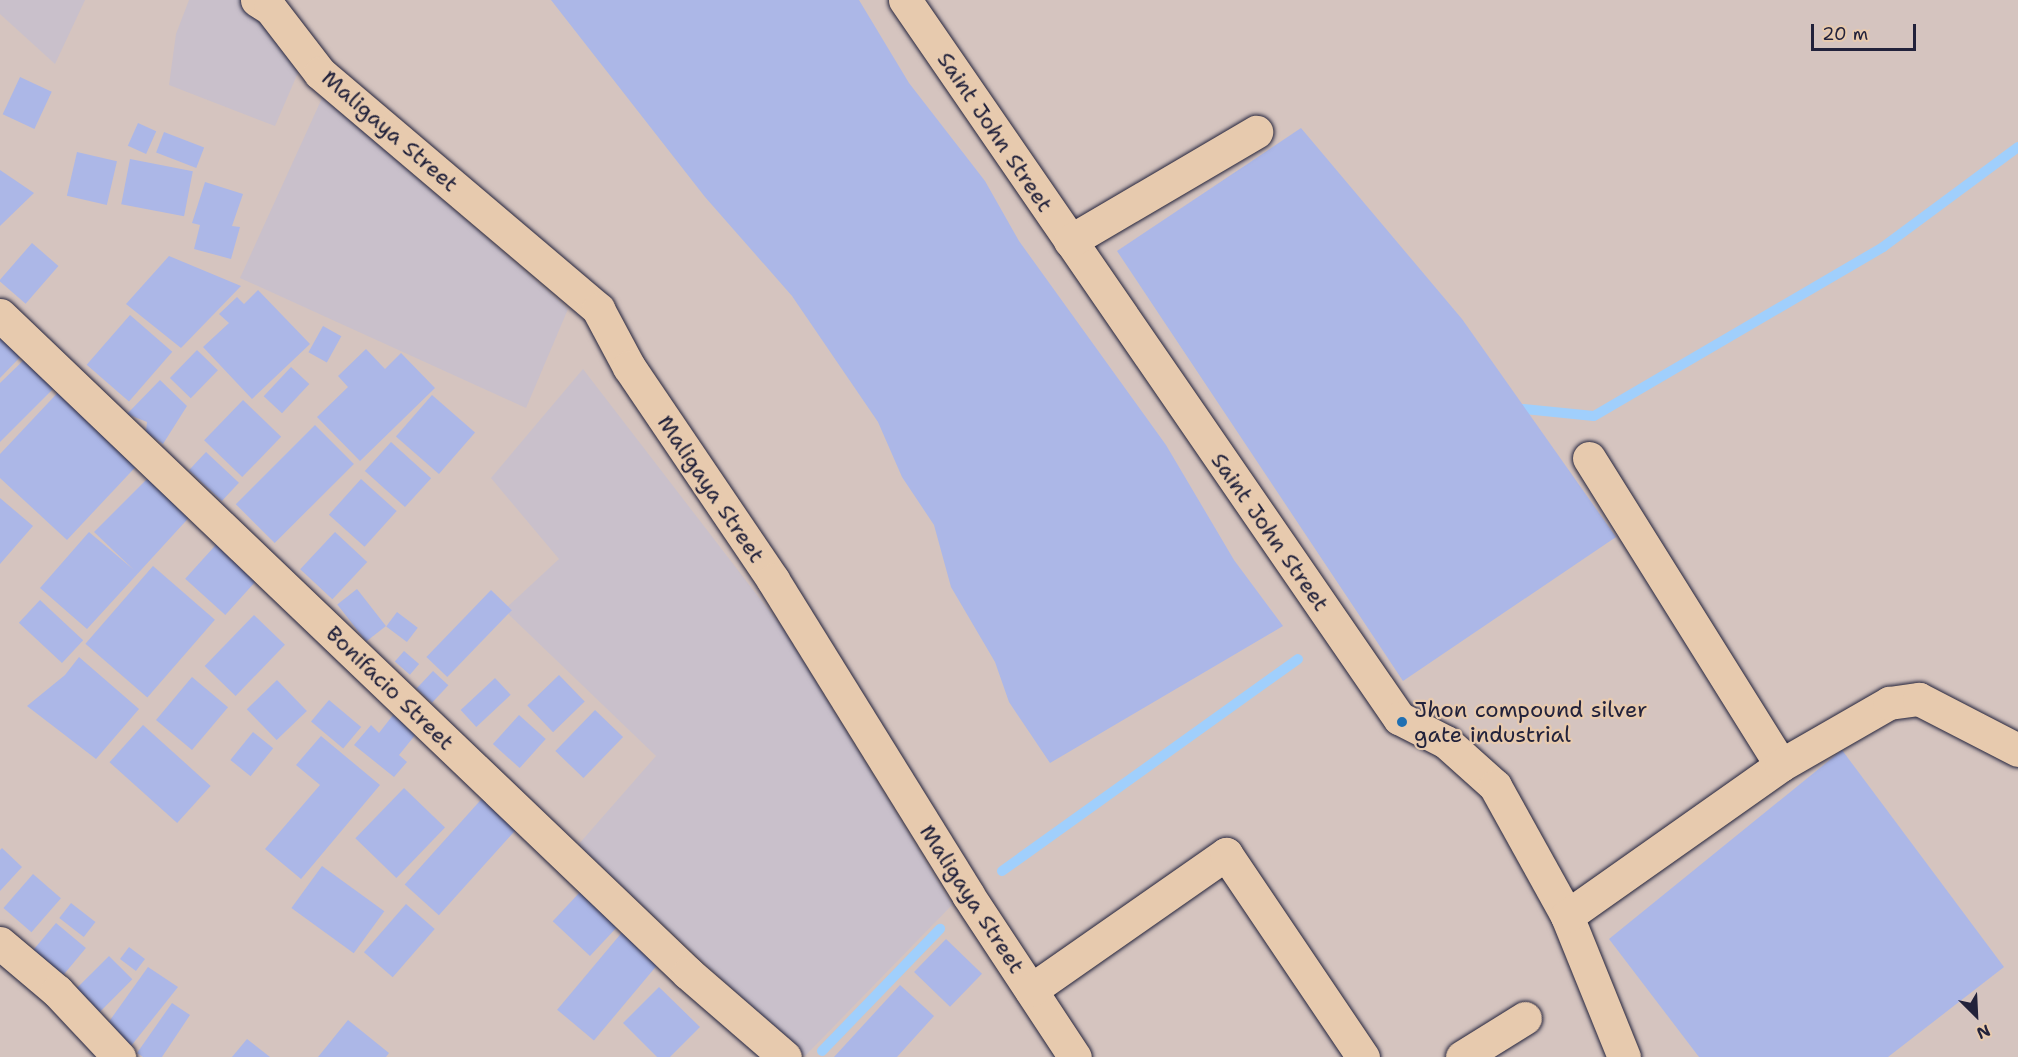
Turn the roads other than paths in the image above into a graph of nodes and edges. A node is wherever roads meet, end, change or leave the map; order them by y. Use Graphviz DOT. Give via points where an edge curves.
graph roads {
  1 [pos="257,0"];
  2 [pos="905,0"];
  3 [pos="1256,132"];
  4 [pos="1070,241"];
  5 [pos="0,315"];
  6 [pos="1589,458"];
  7 [pos="2018,750"];
  8 [pos="1781,765"];
  9 [pos="1567,916"];
  10 [pos="0,943"];
  11 [pos="1031,990"];
  12 [pos="1525,1018"];
  13 [pos="119,1057"];
  14 [pos="785,1057"];
  15 [pos="1075,1057"];
  16 [pos="1362,1057"];
  17 [pos="1462,1057"];
  18 [pos="1624,1057"];
  1 -- 11 [label="street, Maligaya Street" via="270,8 320,73 598,309 629,367 773,580"];
  2 -- 4 [label="street, Saint John Street"];
  3 -- 4 [label="street"];
  4 -- 9 [label="street, Saint John Street" via="1399,718 1446,742 1495,786"];
  5 -- 14 [label="street, Bonifacio Street" via="688,973"];
  6 -- 8 [label="street"];
  7 -- 8 [label="street" via="1919,699 1889,703"];
  8 -- 9 [label="street"];
  9 -- 18 [label="street, Saint John Street"];
  10 -- 13 [label="street" via="57,991"];
  11 -- 15 [label="street, Maligaya Street"];
  11 -- 16 [label="street" via="1226,854"];
  12 -- 17 [label="street"];
}
